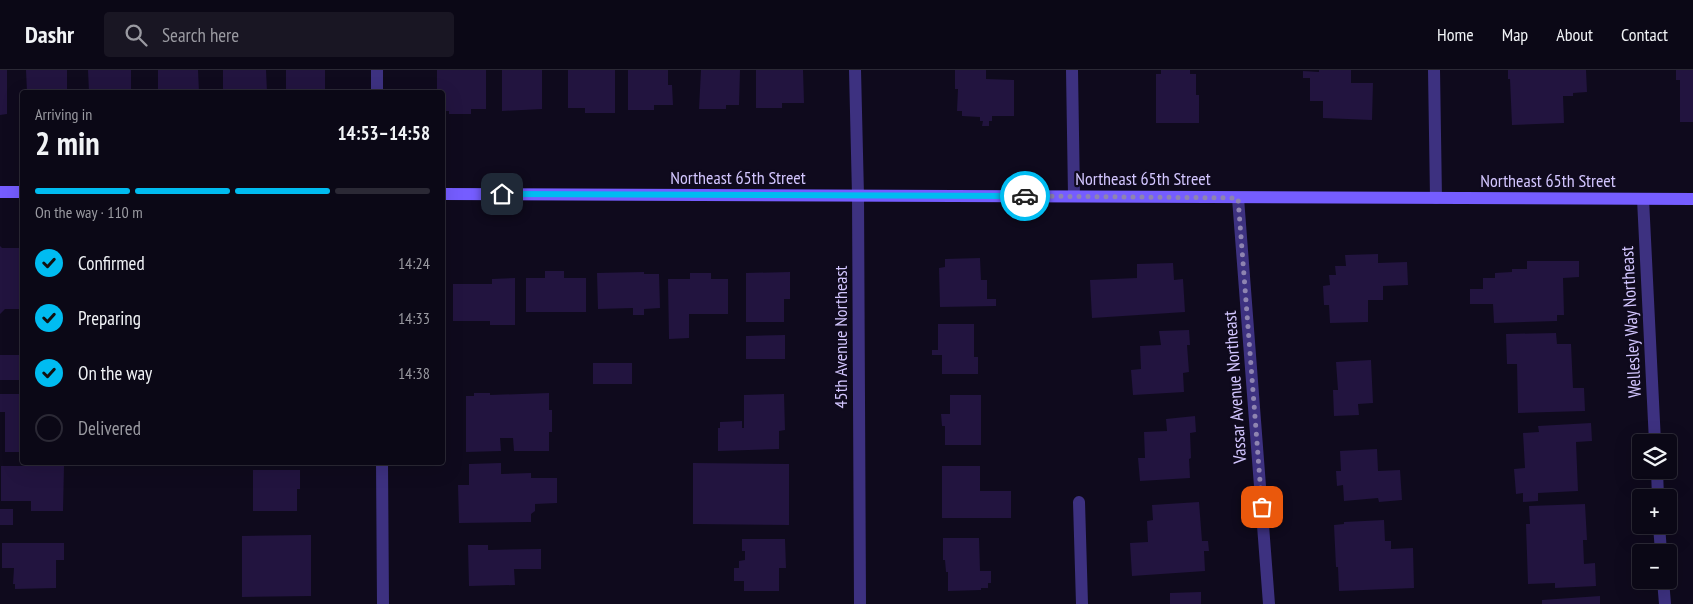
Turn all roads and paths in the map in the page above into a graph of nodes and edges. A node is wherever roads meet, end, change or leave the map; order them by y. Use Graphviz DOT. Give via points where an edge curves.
graph roads {
  1 [pos="376,70"];
  2 [pos="855,70"];
  3 [pos="1072,70"];
  4 [pos="1434,70"];
  5 [pos="377,90"];
  6 [pos="0,192"];
  7 [pos="20,192"];
  8 [pos="445,194"];
  9 [pos="858,195"];
  10 [pos="1074,196"];
  11 [pos="1238,198"];
  12 [pos="1436,198"];
  13 [pos="1642,199"];
  14 [pos="1693,199"];
  15 [pos="1655,434"];
  16 [pos="382,465"];
  17 [pos="1080,502"];
  18 [pos="1664,589"];
  19 [pos="383,604"];
  20 [pos="860,604"];
  21 [pos="1082,604"];
  22 [pos="1269,604"];
  23 [pos="1665,604"];
  1 -- 5 [label="street"];
  2 -- 9 [label="street, 45th Avenue Northeast"];
  3 -- 10 [label="street"];
  4 -- 12 [label="street"];
  6 -- 7 [label="main road"];
  8 -- 9 [label="main road, Northeast 65th Street"];
  9 -- 10 [label="main road, Northeast 65th Street"];
  9 -- 20 [label="street, 45th Avenue Northeast"];
  10 -- 11 [label="main road, Northeast 65th Street"];
  11 -- 12 [label="main road, Northeast 65th Street"];
  11 -- 22 [label="street, Vassar Avenue Northeast"];
  12 -- 13 [label="main road, Northeast 65th Street"];
  13 -- 14 [label="main road, Northeast 65th Street"];
  13 -- 15 [label="street, Wellesley Way Northeast"];
  16 -- 19 [label="street"];
  17 -- 21 [label="street"];
  18 -- 23 [label="street"];
}
